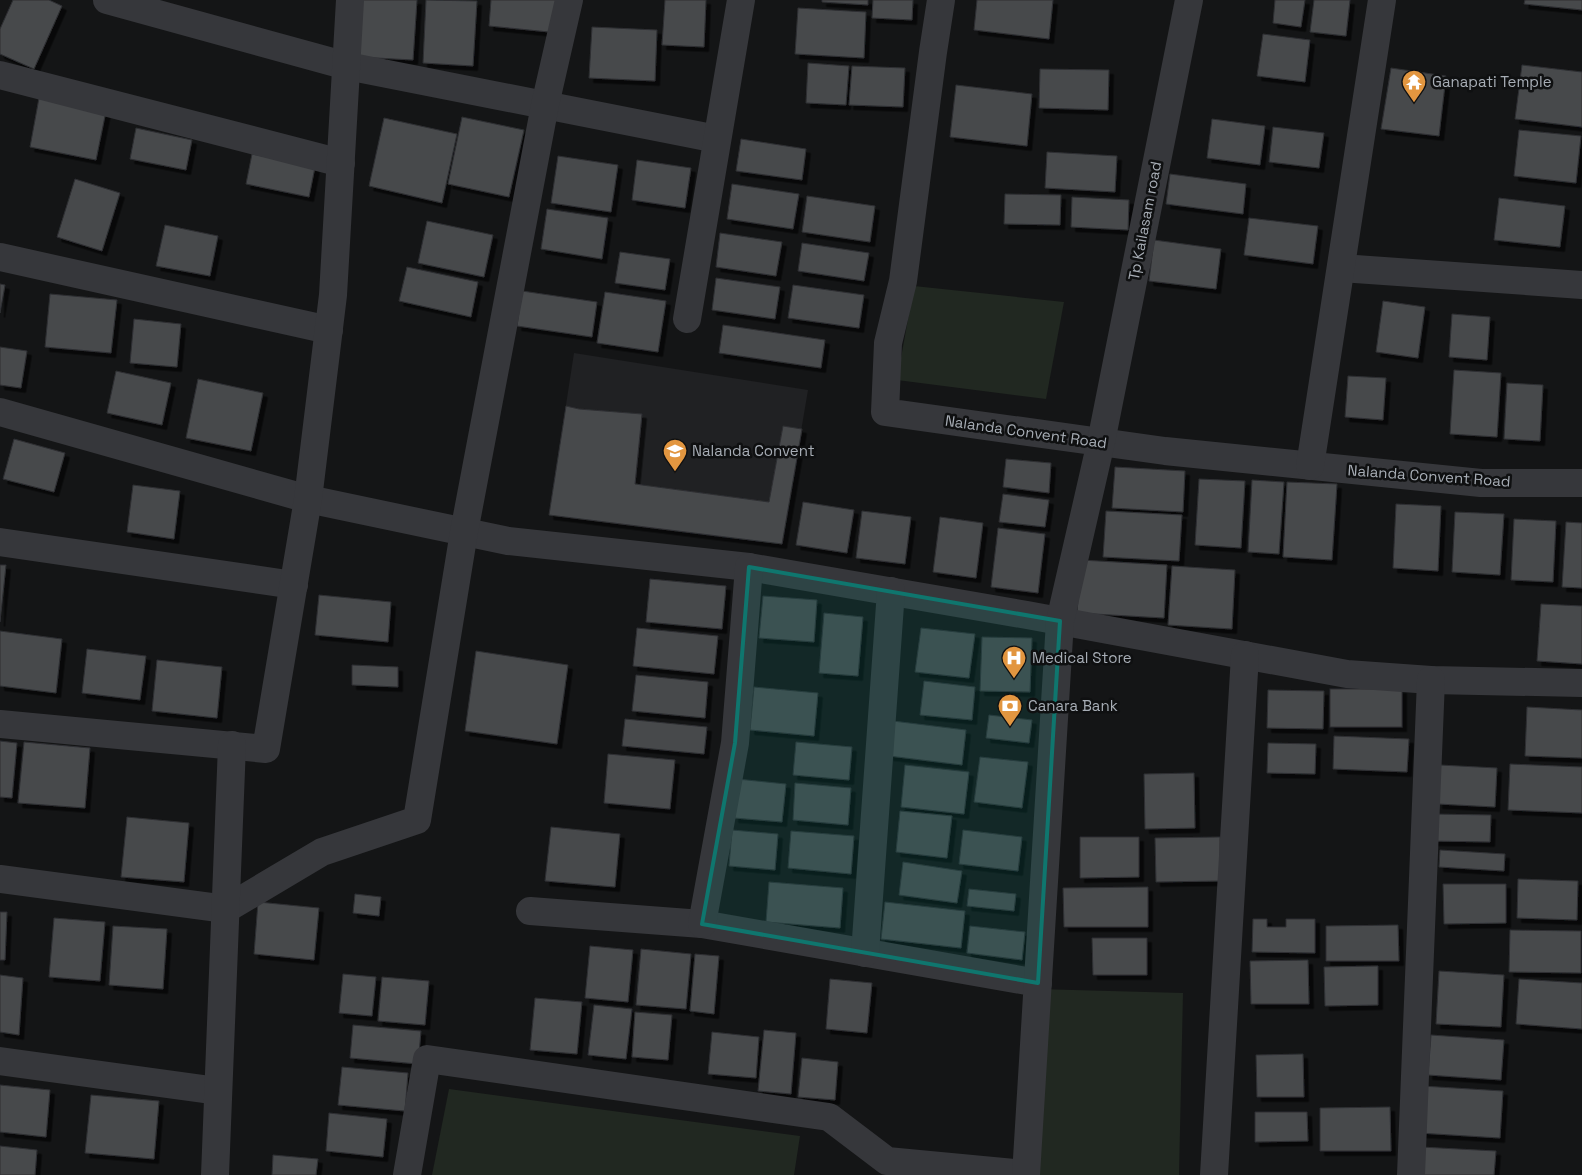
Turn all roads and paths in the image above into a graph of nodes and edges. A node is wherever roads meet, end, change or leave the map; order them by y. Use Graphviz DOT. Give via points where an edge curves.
graph roads {
  1 [pos="108,0"];
  2 [pos="350,0"];
  3 [pos="569,0"];
  4 [pos="741,0"];
  5 [pos="942,0"];
  6 [pos="1189,0"];
  7 [pos="1382,0"];
  8 [pos="347,66"];
  9 [pos="0,75"];
  10 [pos="546,105"];
  11 [pos="717,139"];
  12 [pos="341,163"];
  13 [pos="0,257"];
  14 [pos="1341,268"];
  15 [pos="1582,285"];
  16 [pos="687,319"];
  17 [pos="328,330"];
  18 [pos="0,412"];
  19 [pos="1101,442"];
  20 [pos="1310,466"];
  21 [pos="1582,483"];
  22 [pos="308,499"];
  23 [pos="464,532"];
  24 [pos="0,542"];
  25 [pos="749,567"];
  26 [pos="294,585"];
  27 [pos="891,591"];
  28 [pos="1060,621"];
  29 [pos="1245,656"];
  30 [pos="1431,680"];
  31 [pos="1582,683"];
  32 [pos="0,724"];
  33 [pos="232,745"];
  34 [pos="0,879"];
  35 [pos="226,909"];
  36 [pos="530,911"];
  37 [pos="702,924"];
  38 [pos="865,953"];
  39 [pos="1038,983"];
  40 [pos="0,1061"];
  41 [pos="218,1091"];
  42 [pos="886,1168"];
  43 [pos="1026,1174"];
  44 [pos="215,1175"];
  45 [pos="407,1175"];
  46 [pos="1214,1175"];
  47 [pos="1411,1175"];
  1 -- 8 [label="street"];
  2 -- 8 [label="street"];
  3 -- 10 [label="street"];
  4 -- 11 [label="street"];
  5 -- 19 [label="street, Nalanda Convent Road" via="903,281 888,343 885,412"];
  6 -- 19 [label="street, Tp Kailasam road"];
  7 -- 14 [label="street"];
  8 -- 10 [label="street"];
  8 -- 12 [label="street"];
  9 -- 12 [label="street"];
  10 -- 11 [label="street"];
  10 -- 23 [label="street"];
  11 -- 16 [label="street"];
  12 -- 17 [label="street"];
  13 -- 17 [label="street"];
  14 -- 15 [label="street"];
  14 -- 20 [label="street"];
  17 -- 22 [label="street"];
  18 -- 22 [label="street"];
  19 -- 20 [label="street, Nalanda Convent Road"];
  19 -- 28 [label="street, Tp Kailasam road"];
  20 -- 21 [label="street, Nalanda Convent Road" via="1481,482"];
  22 -- 23 [label="street"];
  22 -- 26 [label="street"];
  23 -- 25 [label="street" via="508,541"];
  23 -- 35 [label="street" via="417,820 322,852"];
  24 -- 26 [label="street"];
  25 -- 27 [label="street"];
  25 -- 37 [label="street" via="735,744"];
  26 -- 33 [label="street" via="266,748"];
  27 -- 28 [label="street"];
  27 -- 38 [label="street"];
  28 -- 29 [label="street"];
  28 -- 39 [label="street, Tp Kailasam road"];
  29 -- 30 [label="street" via="1347,674"];
  29 -- 46 [label="street"];
  30 -- 31 [label="street"];
  30 -- 47 [label="street"];
  32 -- 33 [label="street"];
  33 -- 35 [label="street"];
  34 -- 35 [label="street"];
  35 -- 41 [label="street"];
  36 -- 37 [label="street"];
  37 -- 38 [label="street"];
  38 -- 39 [label="street"];
  39 -- 43 [label="street, Tp Kailasam road"];
  40 -- 41 [label="street"];
  41 -- 44 [label="street"];
  42 -- 43 [label="street"];
  42 -- 45 [label="street" via="829,1117 428,1058"];
}
